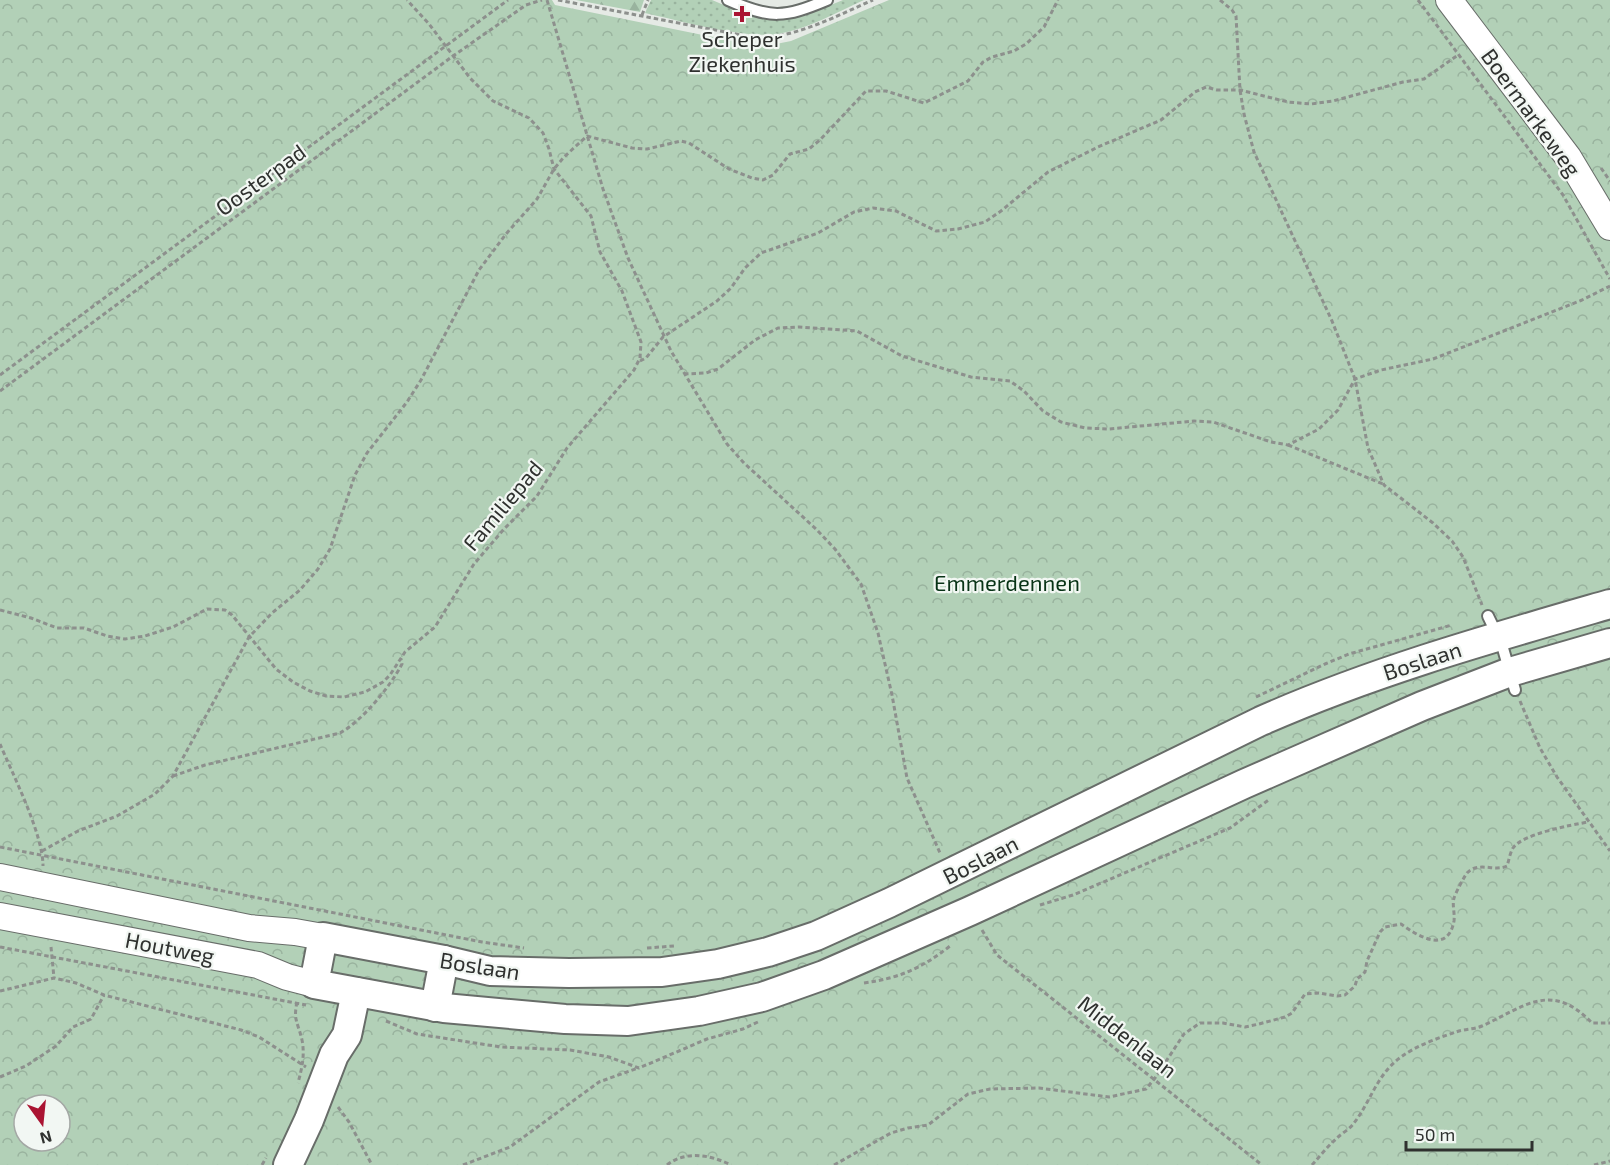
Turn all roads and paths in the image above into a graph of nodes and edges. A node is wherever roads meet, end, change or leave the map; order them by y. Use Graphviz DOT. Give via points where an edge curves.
graph roads {
  1 [pos="406,0"];
  2 [pos="508,0"];
  3 [pos="545,0"];
  4 [pos="558,0"];
  5 [pos="648,0"];
  6 [pos="728,0"];
  7 [pos="827,0"];
  8 [pos="873,0"];
  9 [pos="1058,0"];
  10 [pos="1220,0"];
  11 [pos="1418,0"];
  12 [pos="1449,0"];
  13 [pos="642,16"];
  14 [pos="446,45"];
  15 [pos="1458,55"];
  16 [pos="453,56"];
  17 [pos="1240,90"];
  18 [pos="587,136"];
  19 [pos="554,169"];
  20 [pos="1610,227"];
  21 [pos="1610,279"];
  22 [pos="1610,286"];
  23 [pos="663,337"];
  24 [pos="639,362"];
  25 [pos="684,374"];
  26 [pos="0,375"];
  27 [pos="1355,379"];
  28 [pos="0,391"];
  29 [pos="1288,445"];
  30 [pos="1384,485"];
  31 [pos="1610,604"];
  32 [pos="0,610"];
  33 [pos="1493,626"];
  34 [pos="249,637"];
  35 [pos="1610,643"];
  36 [pos="400,658"];
  37 [pos="1513,681"];
  38 [pos="0,744"];
  39 [pos="173,776"];
  40 [pos="1588,822"];
  41 [pos="0,847"];
  42 [pos="1610,851"];
  43 [pos="43,853"];
  44 [pos="941,855"];
  45 [pos="0,877"];
  46 [pos="314,909"];
  47 [pos="0,916"];
  48 [pos="980,927"];
  49 [pos="316,936"];
  50 [pos="0,947"];
  51 [pos="529,949"];
  52 [pos="444,960"];
  53 [pos="0,990"];
  54 [pos="321,990"];
  55 [pos="104,995"];
  56 [pos="435,1006"];
  57 [pos="1610,1023"];
  58 [pos="303,1063"];
  59 [pos="639,1068"];
  60 [pos="0,1077"];
  61 [pos="1155,1078"];
  62 [pos="309,1088"];
  63 [pos="278,1160"];
  64 [pos="1610,1161"];
  65 [pos="262,1165"];
  66 [pos="372,1165"];
  67 [pos="463,1165"];
  68 [pos="667,1165"];
  69 [pos="731,1165"];
  70 [pos="834,1165"];
  71 [pos="1262,1165"];
  72 [pos="1312,1165"];
  73 [pos="1594,1165"];
  1 -- 14 [label="path"];
  2 -- 14 [label="path, Oosterpad"];
  3 -- 16 [label="path, Oosterpad" via="526,5"];
  3 -- 18 [label="path"];
  4 -- 13 [label="path"];
  5 -- 13 [label="path"];
  6 -- 7 [label="lane" via="765,14 780,15"];
  8 -- 13 [label="path" via="808,28 773,38 740,36"];
  9 -- 18 [label="path" via="1044,27 1026,44 982,62 969,81 924,103 886,91 866,91 820,140 809,149 790,154 773,175 763,180 729,168 681,141 647,149"];
  10 -- 17 [label="path" via="1236,16"];
  11 -- 15 [label="path"];
  12 -- 20 [label="street, Boermarkeweg" via="1568,157"];
  14 -- 16 [label="path"];
  14 -- 26 [label="path, Oosterpad"];
  15 -- 17 [label="path, Familiepad" via="1424,79 1333,101 1288,102"];
  15 -- 21 [label="path" via="1563,195"];
  16 -- 19 [label="path" via="493,101 534,122 546,141"];
  16 -- 28 [label="path, Oosterpad"];
  17 -- 23 [label="path, Familiepad" via="1206,87 1195,92 1161,120 1048,172 985,222 936,231 896,211 873,208 854,212 818,233 761,253 717,301"];
  17 -- 27 [label="path" via="1254,152"];
  18 -- 19 [label="path"];
  18 -- 23 [label="path" via="628,258"];
  19 -- 24 [label="path" via="591,216 600,252 622,291 641,342"];
  19 -- 34 [label="path" via="537,200 479,270 421,380 367,453 355,475 330,549 318,569"];
  22 -- 27 [label="path" via="1434,359"];
  23 -- 24 [label="path, Familiepad"];
  23 -- 25 [label="path"];
  24 -- 36 [label="path, Familiepad" via="567,448 537,496 481,554 435,627"];
  25 -- 29 [label="path" via="718,369 755,340 778,328 857,332 902,356 971,377 1010,381 1061,422 1109,429 1213,422"];
  25 -- 44 [label="path" via="727,444 816,529 861,584 878,633 907,778"];
  27 -- 29 [label="path" via="1338,410 1319,429"];
  27 -- 30 [label="path" via="1368,448"];
  29 -- 30 [label="path"];
  30 -- 33 [label="path" via="1452,541"];
  31 -- 33 [label="main road, Boslaan"];
  32 -- 34 [label="path, Familiepad" via="57,628 84,628 125,639 172,627 217,608 232,615"];
  33 -- 37 [label="lane"];
  33 -- 52 [label="main road, Boslaan" via="1322,694 889,903 816,936 768,952 662,972 519,973"];
  34 -- 36 [label="path, Familiepad" via="284,676 326,696 365,692 383,682"];
  34 -- 39 [label="path"];
  35 -- 37 [label="main road, Boslaan"];
  36 -- 39 [label="path" via="402,664 385,690 340,733"];
  37 -- 40 [label="path" via="1540,748"];
  37 -- 56 [label="main road, Boslaan" via="1422,706 970,911 824,975 762,997 628,1021"];
  38 -- 43 [label="path"];
  39 -- 43 [label="path" via="155,794 117,816 78,831"];
  40 -- 42 [label="path"];
  40 -- 61 [label="path" via="1551,829 1518,842 1506,866 1478,867 1467,874 1454,900 1454,918 1446,939 1425,938 1401,924 1385,927 1366,961 1365,972 1345,995 1305,994 1285,1017 1245,1027 1200,1023 1184,1034"];
  41 -- 43 [label="path, Boslaan"];
  43 -- 46 [label="path, Boslaan"];
  45 -- 49 [label="street, Houtweg" via="249,928"];
  46 -- 49 [label="path"];
  46 -- 51 [label="path, Boslaan"];
  47 -- 54 [label="street, Houtweg" via="258,965"];
  48 -- 61 [label="path, Middenlaan" via="997,955"];
  49 -- 52 [label="main road, Boslaan"];
  49 -- 54 [label="main road"];
  50 -- 54 [label="path, Houtweg"];
  52 -- 56 [label="main road"];
  53 -- 55 [label="path" via="54,978"];
  54 -- 56 [label="main road, Boslaan"];
  54 -- 58 [label="path" via="294,1018 302,1038"];
  54 -- 62 [label="main road" via="333,1054"];
  55 -- 58 [label="path" via="241,1030"];
  55 -- 60 [label="path" via="91,1019 73,1027 56,1046 26,1066"];
  57 -- 72 [label="path" via="1592,1023 1566,1003 1542,1000 1520,1005 1483,1026 1428,1043 1401,1056 1381,1076 1354,1124"];
  58 -- 62 [label="path"];
  58 -- 62 [label="path"];
  59 -- 67 [label="path" via="599,1082 510,1147"];
  61 -- 70 [label="path" via="1146,1089 1109,1097 1038,1088 990,1089 968,1094 928,1125 891,1133"];
  61 -- 71 [label="path, Middenlaan"];
  62 -- 63 [label="main road"];
  62 -- 66 [label="path" via="349,1122"];
  63 -- 65 [label="path"];
  64 -- 73 [label="path"];
  68 -- 69 [label="path" via="694,1155"];
}
